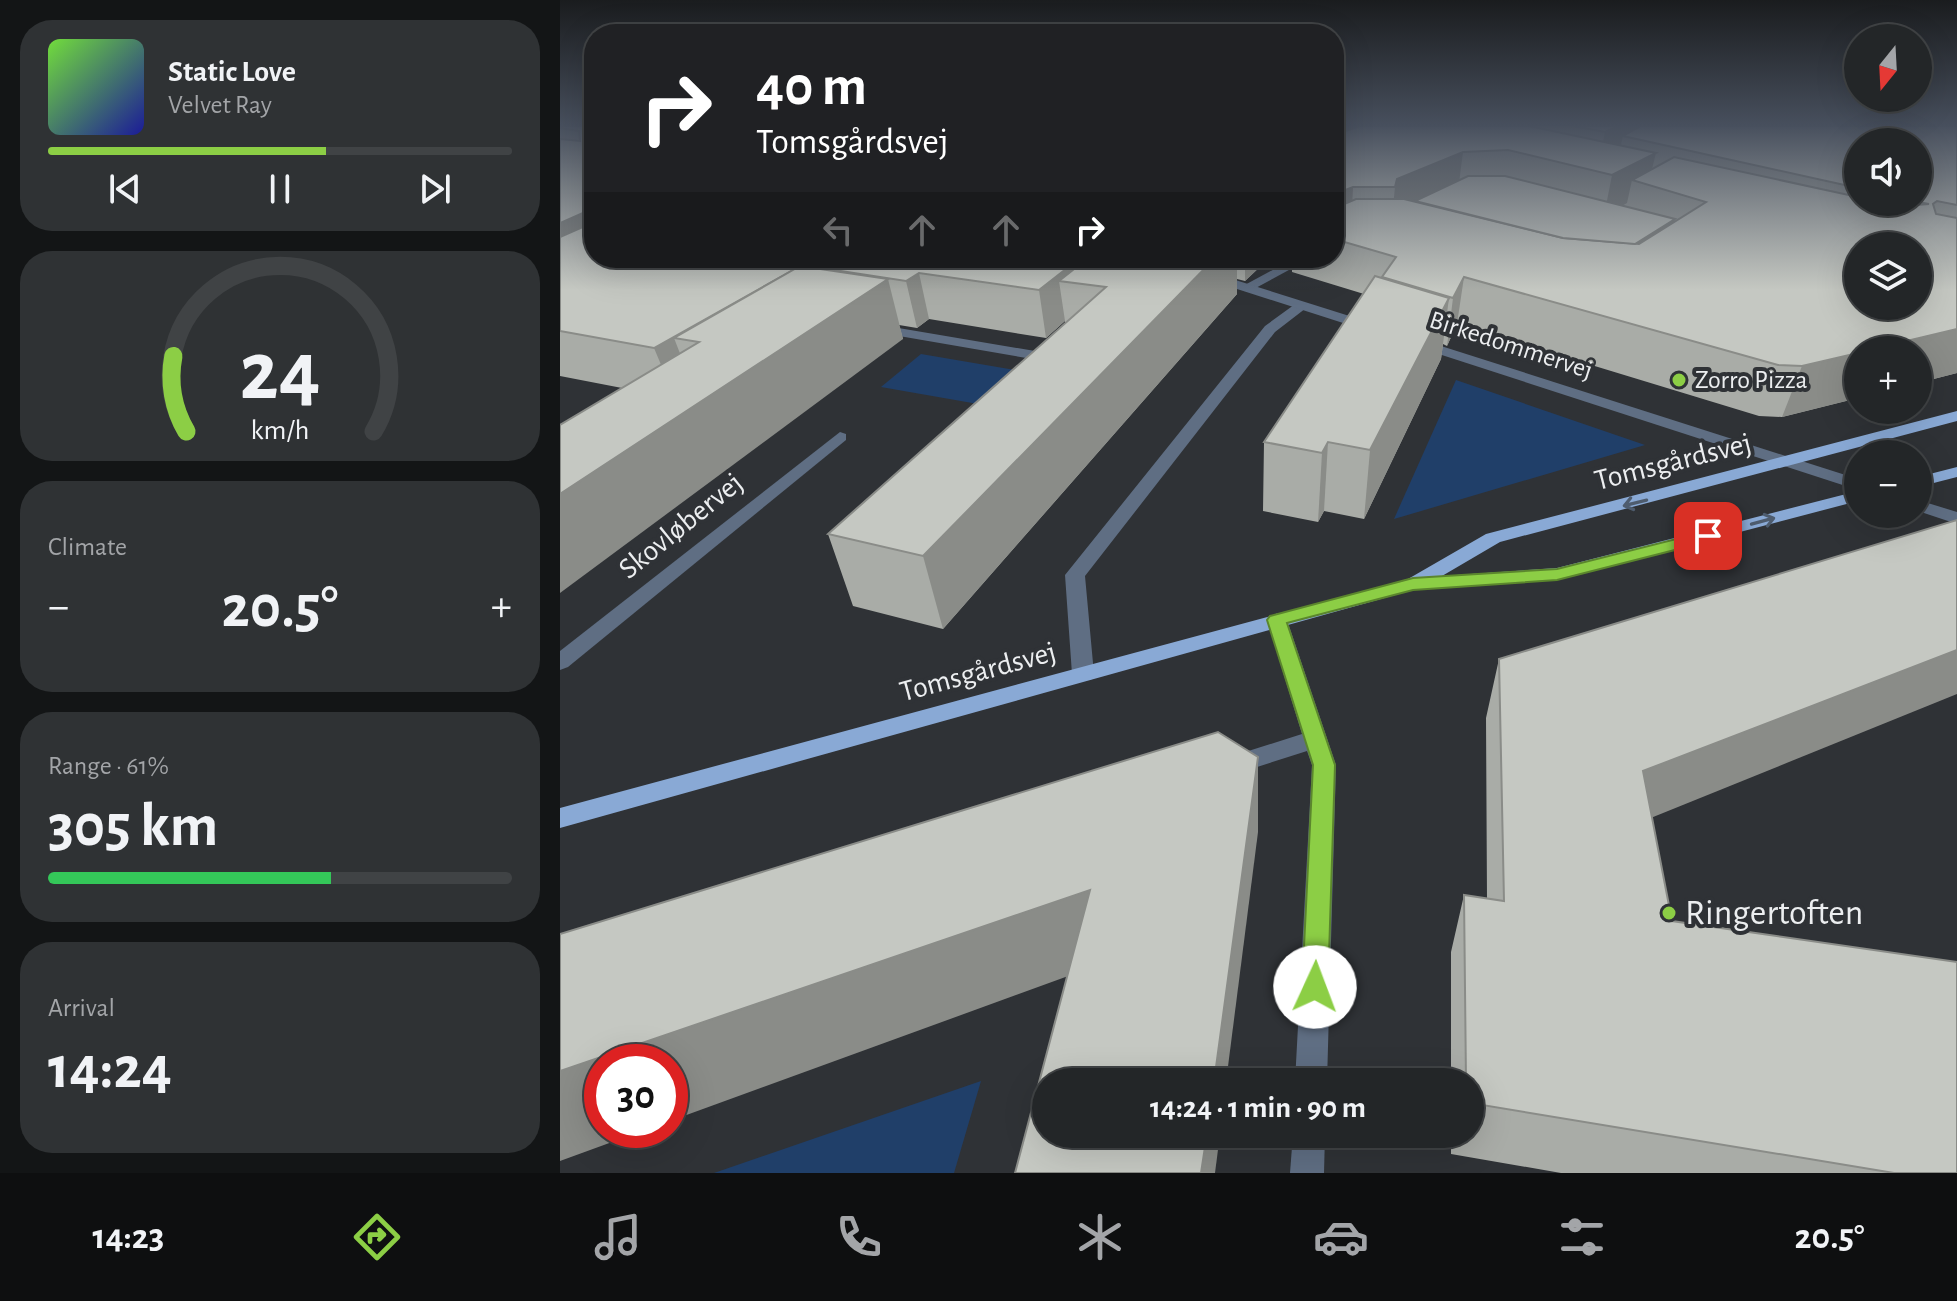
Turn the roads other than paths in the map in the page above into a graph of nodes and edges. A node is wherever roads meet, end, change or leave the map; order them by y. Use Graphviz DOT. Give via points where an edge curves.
graph roads {
  1 [pos="1285,268"];
  2 [pos="1194,272"];
  3 [pos="1247,287"];
  4 [pos="1303,305"];
  5 [pos="859,326"];
  6 [pos="1059,337"];
  7 [pos="1957,416"];
  8 [pos="840,437"];
  9 [pos="1791,462"];
  10 [pos="1957,472"];
  11 [pos="1932,478"];
  12 [pos="1844,480"];
  13 [pos="1844,500"];
  14 [pos="1932,510"];
  15 [pos="1957,518"];
  16 [pos="1413,584"];
  17 [pos="1277,620"];
  18 [pos="560,662"];
  19 [pos="1083,674"];
  20 [pos="1316,739"];
  21 [pos="1210,773"];
  22 [pos="560,818"];
  23 [pos="1312,1068"];
  24 [pos="1308,1148"];
  25 [pos="1307,1173"];
  1 -- 3 [label="street"];
  2 -- 3 [label="street, Birkedommervej"];
  3 -- 4 [label="street, Birkedommervej"];
  4 -- 9 [label="street, Birkedommervej"];
  4 -- 19 [label="street" via="1270,329 1075,575"];
  5 -- 6 [label="street" via="1038,356"];
  7 -- 9 [label="main road, Tomsgårdsvej"];
  8 -- 18 [label="street, Skovløbervej"];
  9 -- 12 [label="street, Birkedommervej"];
  9 -- 16 [label="main road, Tomsgårdsvej, one-way" via="1493,538"];
  10 -- 11 [label="main road"];
  16 -- 13 [label="main road, Tomsgårdsvej, one-way" via="1557,574"];
  14 -- 15 [label="street"];
  16 -- 17 [label="main road, Tomsgårdsvej"];
  17 -- 19 [label="main road, Tomsgårdsvej"];
  17 -- 20 [label="street"];
  19 -- 22 [label="main road, Tomsgårdsvej"];
  20 -- 21 [label="street"];
  20 -- 23 [label="street" via="1324,765"];
  24 -- 25 [label="street"];
}
